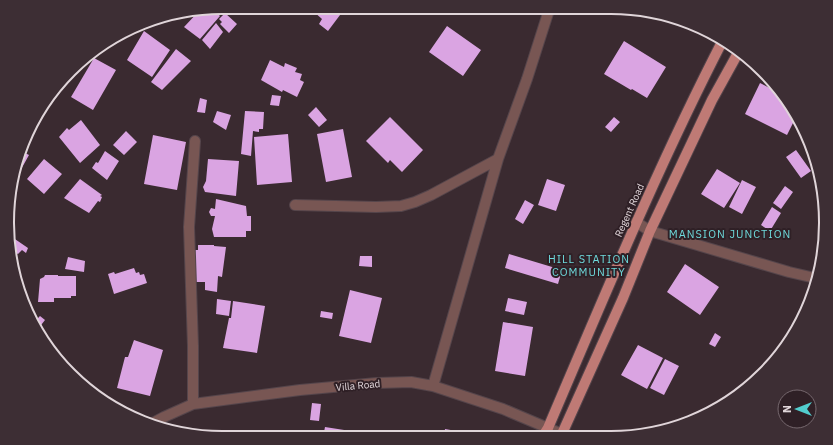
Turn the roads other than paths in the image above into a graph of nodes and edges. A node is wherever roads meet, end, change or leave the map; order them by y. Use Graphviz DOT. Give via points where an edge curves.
graph roads {
  1 [pos="548,14"];
  2 [pos="720,45"];
  3 [pos="736,56"];
  4 [pos="195,141"];
  5 [pos="498,159"];
  6 [pos="295,205"];
  7 [pos="636,222"];
  8 [pos="650,231"];
  9 [pos="812,277"];
  10 [pos="433,386"];
  11 [pos="193,404"];
  12 [pos="157,421"];
  13 [pos="544,431"];
  14 [pos="546,431"];
  15 [pos="563,431"];
  1 -- 5 [label="street"];
  2 -- 7 [label="main road, Regent Road"];
  3 -- 8 [label="main road" via="712,100"];
  4 -- 11 [label="street" via="189,227"];
  5 -- 6 [label="street" via="432,195 401,206"];
  5 -- 10 [label="street"];
  7 -- 8 [label="street"];
  7 -- 14 [label="main road, Regent Road"];
  8 -- 9 [label="street"];
  8 -- 15 [label="main road" via="623,298"];
  10 -- 11 [label="street, Villa Road" via="411,382 377,383"];
  10 -- 13 [label="street, Villa Road" via="503,409"];
  11 -- 12 [label="street, Villa Road"];
}
